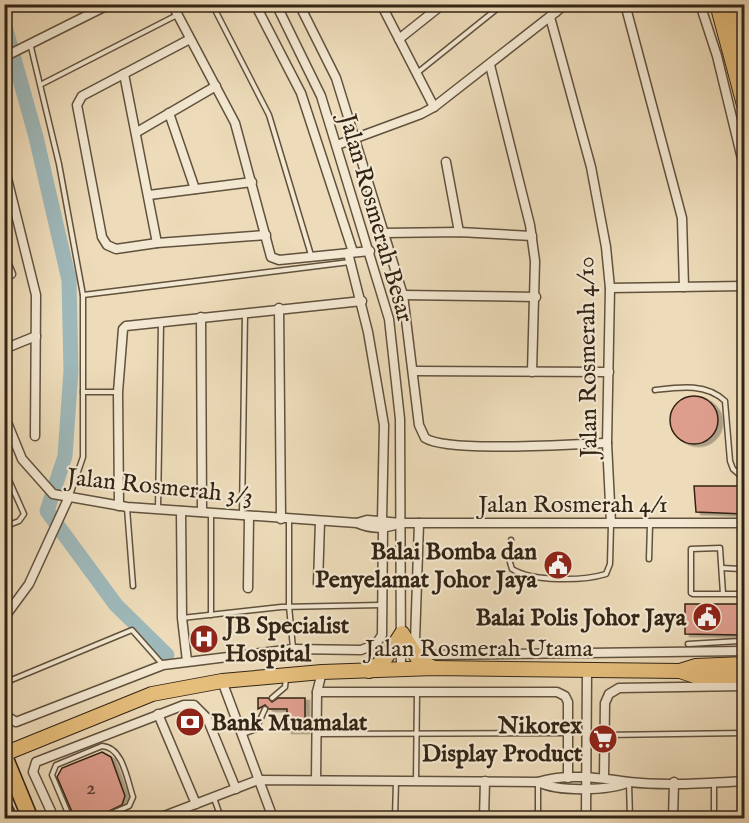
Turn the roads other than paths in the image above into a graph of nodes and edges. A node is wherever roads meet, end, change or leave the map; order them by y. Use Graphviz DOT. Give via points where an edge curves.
graph roads {
  1 [pos="110,4"];
  2 [pos="172,4"];
  3 [pos="212,4"];
  4 [pos="255,4"];
  5 [pos="276,4"];
  6 [pos="299,4"];
  7 [pos="443,4"];
  8 [pos="503,4"];
  9 [pos="566,4"];
  10 [pos="625,4"];
  11 [pos="700,4"];
  12 [pos="717,4"];
  13 [pos="730,4"];
  14 [pos="384,6"];
  15 [pos="552,11"];
  16 [pos="178,15"];
  17 [pos="190,39"];
  18 [pos="399,39"];
  19 [pos="30,43"];
  20 [pos="8,55"];
  21 [pos="744,55"];
  22 [pos="490,65"];
  23 [pos="124,74"];
  24 [pos="417,74"];
  25 [pos="42,84"];
  26 [pos="216,86"];
  27 [pos="741,88"];
  28 [pos="744,105"];
  29 [pos="434,107"];
  30 [pos="169,113"];
  31 [pos="137,132"];
  32 [pos="355,139"];
  33 [pos="337,145"];
  34 [pos="446,162"];
  35 [pos="4,166"];
  36 [pos="744,167"];
  37 [pos="6,180"];
  38 [pos="252,182"];
  39 [pos="195,189"];
  40 [pos="149,195"];
  41 [pos="459,232"];
  42 [pos="384,233"];
  43 [pos="266,235"];
  44 [pos="532,236"];
  45 [pos="157,243"];
  46 [pos="370,251"];
  47 [pos="351,252"];
  48 [pos="311,255"];
  49 [pos="4,257"];
  50 [pos="351,262"];
  51 [pos="11,274"];
  52 [pos="744,286"];
  53 [pos="684,287"];
  54 [pos="610,288"];
  55 [pos="83,295"];
  56 [pos="403,295"];
  57 [pos="536,297"];
  58 [pos="362,302"];
  59 [pos="279,308"];
  60 [pos="245,313"];
  61 [pos="201,317"];
  62 [pos="161,322"];
  63 [pos="36,336"];
  64 [pos="4,349"];
  65 [pos="414,371"];
  66 [pos="532,372"];
  67 [pos="609,372"];
  68 [pos="655,390"];
  69 [pos="82,392"];
  70 [pos="118,392"];
  71 [pos="5,419"];
  72 [pos="34,436"];
  73 [pos="607,443"];
  74 [pos="4,469"];
  75 [pos="744,475"];
  76 [pos="68,499"];
  77 [pos="123,507"];
  78 [pos="158,510"];
  79 [pos="181,511"];
  80 [pos="206,513"];
  81 [pos="245,516"];
  82 [pos="285,519"];
  83 [pos="320,521"];
  84 [pos="401,523"];
  85 [pos="419,523"];
  86 [pos="611,523"];
  87 [pos="650,523"];
  88 [pos="744,523"];
  89 [pos="382,524"];
  90 [pos="4,527"];
  91 [pos="511,540"];
  92 [pos="649,559"];
  93 [pos="722,568"];
  94 [pos="318,584"];
  95 [pos="134,586"];
  96 [pos="248,588"];
  97 [pos="723,594"];
  98 [pos="743,594"];
  99 [pos="382,605"];
  100 [pos="289,606"];
  101 [pos="211,615"];
  102 [pos="4,618"];
  103 [pos="182,618"];
  104 [pos="402,633"];
  105 [pos="744,637"];
  106 [pos="688,644"];
  107 [pos="293,649"];
  108 [pos="744,651"];
  109 [pos="187,661"];
  110 [pos="744,664"];
  111 [pos="163,665"];
  112 [pos="434,668"];
  113 [pos="401,670"];
  114 [pos="368,671"];
  115 [pos="587,671"];
  116 [pos="680,671"];
  117 [pos="322,672"];
  118 [pos="286,674"];
  119 [pos="744,676"];
  120 [pos="222,681"];
  121 [pos="4,683"];
  122 [pos="744,686"];
  123 [pos="316,692"];
  124 [pos="417,692"];
  125 [pos="272,698"];
  126 [pos="4,708"];
  127 [pos="265,709"];
  128 [pos="158,714"];
  129 [pos="568,733"];
  130 [pos="744,733"];
  131 [pos="241,734"];
  132 [pos="316,734"];
  133 [pos="417,734"];
  134 [pos="605,735"];
  135 [pos="4,755"];
  136 [pos="568,778"];
  137 [pos="604,778"];
  138 [pos="258,780"];
  139 [pos="316,780"];
  140 [pos="396,781"];
  141 [pos="416,781"];
  142 [pos="744,781"];
  143 [pos="485,782"];
  144 [pos="538,782"];
  145 [pos="629,782"];
  146 [pos="674,782"];
  147 [pos="587,783"];
  148 [pos="714,783"];
  149 [pos="236,789"];
  150 [pos="213,797"];
  151 [pos="196,804"];
  152 [pos="4,808"];
  153 [pos="164,818"];
  154 [pos="9,819"];
  155 [pos="30,819"];
  156 [pos="54,819"];
  157 [pos="70,819"];
  158 [pos="101,819"];
  159 [pos="221,819"];
  160 [pos="273,819"];
  161 [pos="395,819"];
  162 [pos="484,819"];
  163 [pos="538,819"];
  164 [pos="586,819"];
  165 [pos="630,819"];
  166 [pos="674,819"];
  167 [pos="714,819"];
  1 -- 19 [label="street"];
  2 -- 16 [label="street"];
  3 -- 48 [label="lane" via="269,115"];
  4 -- 47 [label="street" via="301,93"];
  5 -- 33 [label="street, Jalan Rosmerah Besar" via="315,78"];
  6 -- 32 [label="street" via="336,78"];
  7 -- 18 [label="street"];
  8 -- 24 [label="lane"];
  9 -- 15 [label="street"];
  10 -- 53 [label="street" via="682,218"];
  11 -- 36 [label="street"];
  12 -- 27 [label="main road"];
  13 -- 21 [label="main road"];
  14 -- 18 [label="street"];
  15 -- 22 [label="street"];
  15 -- 54 [label="street, Jalan Rosmerah 4/10" via="591,167"];
  16 -- 17 [label="street"];
  16 -- 25 [label="lane"];
  17 -- 23 [label="street"];
  17 -- 26 [label="street"];
  18 -- 24 [label="street"];
  19 -- 20 [label="street"];
  19 -- 25 [label="lane"];
  22 -- 29 [label="street"];
  22 -- 44 [label="street"];
  23 -- 31 [label="street"];
  23 -- 45 [label="street" via="79,100 77,114 104,242 116,249"];
  24 -- 29 [label="street"];
  25 -- 55 [label="lane"];
  26 -- 30 [label="street"];
  26 -- 38 [label="street" via="235,123"];
  27 -- 28 [label="main road"];
  29 -- 32 [label="street"];
  30 -- 31 [label="street"];
  30 -- 39 [label="street"];
  31 -- 40 [label="street"];
  32 -- 33 [label="street"];
  32 -- 42 [label="street"];
  33 -- 46 [label="street, Jalan Rosmerah Besar"];
  34 -- 41 [label="street"];
  35 -- 37 [label="street"];
  37 -- 63 [label="street" via="36,295"];
  38 -- 39 [label="street"];
  38 -- 43 [label="street"];
  39 -- 40 [label="street"];
  40 -- 45 [label="street"];
  41 -- 42 [label="street"];
  41 -- 44 [label="street"];
  42 -- 56 [label="street"];
  43 -- 45 [label="street"];
  43 -- 48 [label="street" via="274,260"];
  44 -- 57 [label="street"];
  46 -- 47 [label="street"];
  46 -- 84 [label="street, Jalan Rosmerah Besar" via="389,319 400,419"];
  47 -- 48 [label="street"];
  47 -- 50 [label="street"];
  49 -- 51 [label="street"];
  50 -- 55 [label="lane"];
  50 -- 58 [label="street"];
  52 -- 53 [label="street"];
  53 -- 54 [label="street"];
  54 -- 67 [label="street, Jalan Rosmerah 4/10"];
  55 -- 69 [label="lane"];
  56 -- 57 [label="street"];
  56 -- 65 [label="street"];
  57 -- 66 [label="street"];
  58 -- 59 [label="street"];
  58 -- 89 [label="street" via="384,424"];
  59 -- 60 [label="street"];
  59 -- 82 [label="street"];
  60 -- 61 [label="street"];
  60 -- 81 [label="lane"];
  61 -- 62 [label="street"];
  61 -- 80 [label="street"];
  62 -- 70 [label="street" via="123,329"];
  62 -- 78 [label="lane"];
  63 -- 64 [label="street"];
  63 -- 72 [label="street"];
  65 -- 66 [label="street"];
  65 -- 73 [label="street" via="419,425 425,438 438,444"];
  66 -- 67 [label="street"];
  67 -- 73 [label="street, Jalan Rosmerah 4/10"];
  68 -- 75 [label="lane" via="686,386 717,393 725,401 730,461 733,469"];
  69 -- 70 [label="lane"];
  69 -- 76 [label="lane" via="83,463"];
  70 -- 77 [label="street"];
  71 -- 76 [label="street, Jalan Rosmerah 3/3" via="22,459 53,494"];
  73 -- 86 [label="street, Jalan Rosmerah 4/10"];
  74 -- 90 [label="lane" via="24,514 19,521"];
  76 -- 77 [label="street, Jalan Rosmerah 3/3"];
  76 -- 102 [label="street" via="29,584"];
  77 -- 78 [label="street, Jalan Rosmerah 3/3"];
  77 -- 95 [label="lane"];
  78 -- 79 [label="street, Jalan Rosmerah 3/3"];
  79 -- 80 [label="street, Jalan Rosmerah 3/3"];
  79 -- 103 [label="street"];
  80 -- 81 [label="street, Jalan Rosmerah 3/3"];
  80 -- 101 [label="lane"];
  81 -- 82 [label="street, Jalan Rosmerah 3/3"];
  81 -- 96 [label="street"];
  82 -- 83 [label="street, Jalan Rosmerah 3/3"];
  82 -- 100 [label="lane"];
  83 -- 89 [label="street, Jalan Rosmerah 3/3" via="366,527"];
  83 -- 94 [label="street"];
  84 -- 85 [label="street, Jalan Rosmerah 4/1"];
  84 -- 89 [label="street, Jalan Rosmerah 3/3"];
  84 -- 104 [label="street, Jalan Rosmerah Besar"];
  85 -- 86 [label="street, Jalan Rosmerah 4/1"];
  85 -- 108 [label="street" via="415,641 428,655"];
  86 -- 87 [label="street, Jalan Rosmerah 4/1"];
  86 -- 91 [label="lane" via="609,564 606,574 599,576 568,579 521,575 512,570 509,560"];
  87 -- 88 [label="street, Jalan Rosmerah 4/1"];
  87 -- 92 [label="lane"];
  89 -- 99 [label="street"];
  93 -- 97 [label="lane"];
  93 -- 97 [label="lane" via="720,548 691,549 692,593"];
  93 -- 98 [label="lane" via="741,569"];
  97 -- 98 [label="lane"];
  99 -- 100 [label="lane"];
  99 -- 107 [label="street" via="382,635 376,644 361,650"];
  100 -- 101 [label="lane"];
  100 -- 107 [label="lane"];
  101 -- 103 [label="lane"];
  103 -- 109 [label="street"];
  104 -- 112 [label="main road" via="420,662"];
  104 -- 113 [label="street, Jalan Rosmerah Besar"];
  104 -- 114 [label="main road" via="390,652"];
  105 -- 106 [label="lane" via="740,641"];
  107 -- 109 [label="street"];
  109 -- 111 [label="street"];
  110 -- 116 [label="main road, Jalan Rosmerah Utama" via="696,666"];
  111 -- 121 [label="lane" via="132,630"];
  111 -- 126 [label="street" via="16,722"];
  112 -- 113 [label="main road, Jalan Rosmerah Utama"];
  112 -- 115 [label="main road, Jalan Rosmerah Utama"];
  113 -- 114 [label="main road, Jalan Rosmerah Utama"];
  114 -- 117 [label="main road, Jalan Rosmerah Utama"];
  115 -- 116 [label="main road, Jalan Rosmerah Utama"];
  115 -- 147 [label="street"];
  116 -- 119 [label="main road, Jalan Rosmerah Utama" via="695,676"];
  117 -- 118 [label="main road, Jalan Rosmerah Utama"];
  117 -- 123 [label="street"];
  118 -- 120 [label="main road, Jalan Rosmerah Utama"];
  118 -- 125 [label="lane" via="285,687"];
  120 -- 131 [label="street"];
  120 -- 135 [label="main road, Jalan Rosmerah Utama" via="152,694"];
  122 -- 134 [label="street" via="619,688 604,703"];
  123 -- 124 [label="street"];
  123 -- 132 [label="street"];
  124 -- 129 [label="street" via="557,692 568,702"];
  124 -- 133 [label="lane"];
  127 -- 131 [label="lane" via="256,729"];
  128 -- 149 [label="street" via="194,705 207,718"];
  128 -- 151 [label="street"];
  128 -- 156 [label="street" via="36,762 33,772"];
  129 -- 133 [label="lane"];
  129 -- 136 [label="street"];
  130 -- 134 [label="lane"];
  131 -- 138 [label="street"];
  132 -- 133 [label="lane"];
  132 -- 139 [label="street"];
  133 -- 141 [label="lane"];
  134 -- 137 [label="street"];
  135 -- 155 [label="highway"];
  136 -- 144 [label="street"];
  136 -- 147 [label="street"];
  137 -- 145 [label="street"];
  137 -- 147 [label="street"];
  138 -- 139 [label="street"];
  138 -- 149 [label="street"];
  138 -- 160 [label="street"];
  139 -- 140 [label="street"];
  140 -- 141 [label="street"];
  140 -- 161 [label="lane"];
  141 -- 143 [label="street"];
  142 -- 148 [label="street"];
  143 -- 144 [label="street"];
  143 -- 162 [label="street"];
  144 -- 147 [label="street" via="549,787"];
  144 -- 163 [label="lane"];
  145 -- 146 [label="street"];
  145 -- 147 [label="street" via="616,788"];
  145 -- 165 [label="lane"];
  146 -- 148 [label="street"];
  146 -- 166 [label="street"];
  147 -- 164 [label="street"];
  148 -- 167 [label="lane"];
  149 -- 150 [label="street"];
  150 -- 151 [label="street"];
  150 -- 159 [label="lane"];
  151 -- 153 [label="street"];
  152 -- 154 [label="highway"];
  157 -- 158 [label="lane" via="52,769 102,746 117,751 133,797 129,806"];
}
